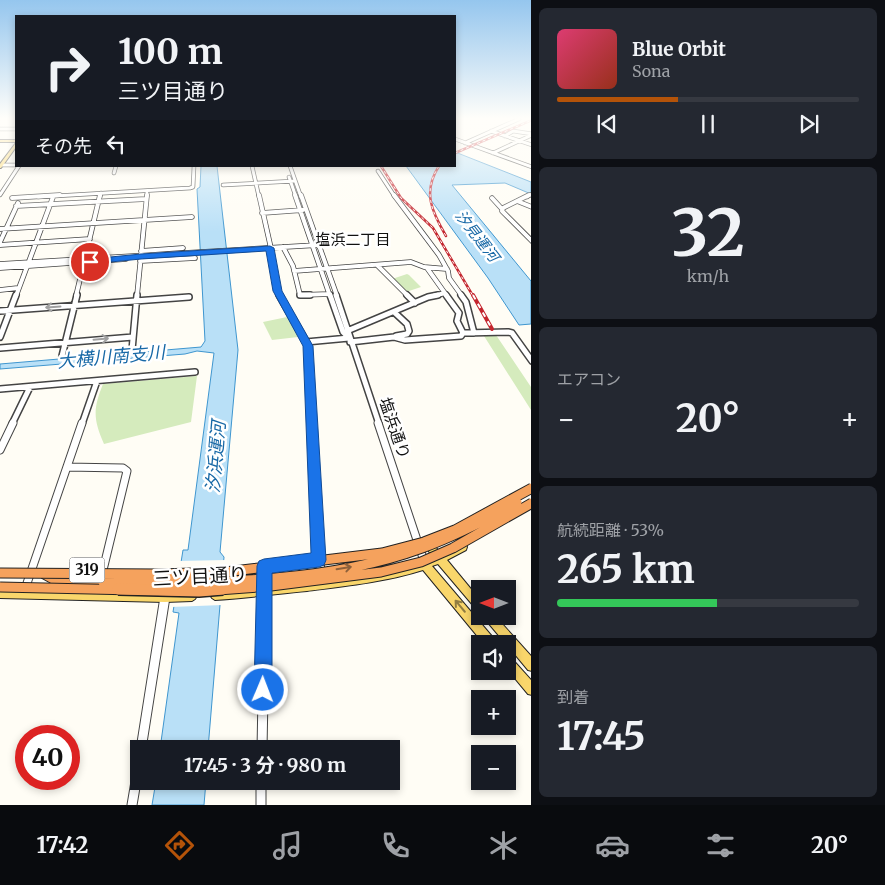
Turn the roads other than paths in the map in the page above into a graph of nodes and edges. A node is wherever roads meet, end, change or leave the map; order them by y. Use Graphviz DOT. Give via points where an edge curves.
graph roads {
  1 [pos="503,157"];
  2 [pos="531,160"];
  3 [pos="0,164"];
  4 [pos="523,164"];
  5 [pos="15,166"];
  6 [pos="17,167"];
  7 [pos="116,167"];
  8 [pos="194,167"];
  9 [pos="252,167"];
  10 [pos="286,167"];
  11 [pos="290,167"];
  12 [pos="531,167"];
  13 [pos="378,171"];
  14 [pos="114,173"];
  15 [pos="293,181"];
  16 [pos="255,183"];
  17 [pos="223,184"];
  18 [pos="147,192"];
  19 [pos="101,193"];
  20 [pos="0,195"];
  21 [pos="530,196"];
  22 [pos="52,197"];
  23 [pos="12,198"];
  24 [pos="492,198"];
  25 [pos="20,199"];
  26 [pos="146,199"];
  27 [pos="98,202"];
  28 [pos="520,202"];
  29 [pos="50,204"];
  30 [pos="16,206"];
  31 [pos="531,207"];
  32 [pos="502,209"];
  33 [pos="303,210"];
  34 [pos="262,213"];
  35 [pos="192,217"];
  36 [pos="509,217"];
  37 [pos="144,220"];
  38 [pos="93,223"];
  39 [pos="42,226"];
  40 [pos="6,228"];
  41 [pos="0,229"];
  42 [pos="90,239"];
  43 [pos="531,241"];
  44 [pos="36,242"];
  45 [pos="0,243"];
  46 [pos="315,245"];
  47 [pos="283,247"];
  48 [pos="184,248"];
  49 [pos="270,248"];
  50 [pos="141,256"];
  51 [pos="85,260"];
  52 [pos="0,264"];
  53 [pos="28,264"];
  54 [pos="377,265"];
  55 [pos="426,267"];
  56 [pos="0,268"];
  57 [pos="324,269"];
  58 [pos="446,269"];
  59 [pos="294,271"];
  60 [pos="18,288"];
  61 [pos="0,290"];
  62 [pos="445,293"];
  63 [pos="330,294"];
  64 [pos="189,297"];
  65 [pos="136,301"];
  66 [pos="415,303"];
  67 [pos="74,305"];
  68 [pos="10,310"];
  69 [pos="0,311"];
  70 [pos="394,312"];
  71 [pos="349,331"];
  72 [pos="342,332"];
  73 [pos="463,333"];
  74 [pos="474,333"];
  75 [pos="0,337"];
  76 [pos="133,337"];
  77 [pos="394,337"];
  78 [pos="350,340"];
  79 [pos="65,342"];
  80 [pos="306,342"];
  81 [pos="0,348"];
  82 [pos="132,350"];
  83 [pos="62,356"];
  84 [pos="531,362"];
  85 [pos="195,372"];
  86 [pos="97,381"];
  87 [pos="30,387"];
  88 [pos="0,389"];
  89 [pos="0,450"];
  90 [pos="67,467"];
  91 [pos="531,487"];
  92 [pos="531,492"];
  93 [pos="531,503"];
  94 [pos="421,541"];
  95 [pos="319,560"];
  96 [pos="440,560"];
  97 [pos="264,566"];
  98 [pos="426,566"];
  99 [pos="0,569"];
  100 [pos="32,569"];
  101 [pos="103,570"];
  102 [pos="0,573"];
  103 [pos="323,585"];
  104 [pos="0,587"];
  105 [pos="265,591"];
  106 [pos="0,593"];
  107 [pos="24,593"];
  108 [pos="471,596"];
  109 [pos="165,597"];
  110 [pos="496,625"];
  111 [pos="484,635"];
  112 [pos="531,666"];
  113 [pos="516,672"];
  114 [pos="531,690"];
  115 [pos="142,740"];
  116 [pos="262,740"];
  117 [pos="135,790"];
  118 [pos="261,790"];
  119 [pos="132,805"];
  120 [pos="261,805"];
  1 -- 4 [label="street"];
  2 -- 4 [label="street"];
  3 -- 5 [label="street"];
  4 -- 12 [label="street"];
  6 -- 20 [label="street"];
  7 -- 14 [label="street"];
  8 -- 19 [label="street" via="193,187 190,188"];
  9 -- 16 [label="street"];
  10 -- 15 [label="street, 塩浜通り"];
  11 -- 15 [label="street, 塩浜通り"];
  13 -- 58 [label="street"];
  15 -- 16 [label="street"];
  15 -- 33 [label="street, 塩浜通り"];
  16 -- 17 [label="street"];
  16 -- 34 [label="street"];
  18 -- 26 [label="street"];
  19 -- 23 [label="street"];
  19 -- 27 [label="street"];
  21 -- 28 [label="street"];
  22 -- 29 [label="street"];
  24 -- 32 [label="street"];
  25 -- 30 [label="street"];
  26 -- 27 [label="street"];
  26 -- 37 [label="street"];
  27 -- 29 [label="street"];
  27 -- 38 [label="street"];
  28 -- 31 [label="street"];
  28 -- 32 [label="street"];
  28 -- 36 [label="street" via="508,210"];
  29 -- 30 [label="street"];
  29 -- 39 [label="street"];
  30 -- 40 [label="street"];
  32 -- 36 [label="street"];
  33 -- 34 [label="street"];
  33 -- 46 [label="street, 塩浜通り"];
  34 -- 49 [label="street"];
  35 -- 37 [label="street"];
  36 -- 43 [label="street"];
  37 -- 38 [label="street"];
  37 -- 50 [label="street"];
  38 -- 39 [label="street"];
  38 -- 42 [label="street"];
  39 -- 40 [label="street"];
  39 -- 44 [label="street"];
  40 -- 41 [label="street"];
  40 -- 45 [label="street"];
  42 -- 44 [label="street"];
  42 -- 51 [label="street"];
  44 -- 45 [label="street"];
  44 -- 53 [label="street"];
  46 -- 47 [label="street"];
  46 -- 57 [label="street, 塩浜通り"];
  47 -- 49 [label="street"];
  47 -- 59 [label="street"];
  48 -- 50 [label="street"];
  49 -- 50 [label="street"];
  49 -- 80 [label="street" via="277,291"];
  50 -- 51 [label="street"];
  50 -- 65 [label="street"];
  51 -- 53 [label="street"];
  51 -- 67 [label="street"];
  52 -- 53 [label="street"];
  53 -- 56 [label="street"];
  53 -- 60 [label="street"];
  54 -- 55 [label="street" via="410,262"];
  54 -- 57 [label="street"];
  54 -- 66 [label="street"];
  55 -- 58 [label="street"];
  55 -- 62 [label="street"];
  57 -- 59 [label="street"];
  57 -- 63 [label="street, 塩浜通り"];
  57 -- 71 [label="street, 塩浜通り"];
  58 -- 74 [label="street" via="466,302"];
  59 -- 63 [label="street" via="300,295"];
  60 -- 61 [label="street"];
  60 -- 68 [label="street"];
  62 -- 66 [label="street"];
  62 -- 73 [label="street" via="459,313 457,321"];
  63 -- 72 [label="street, 塩浜通り"];
  64 -- 65 [label="street"];
  65 -- 67 [label="street"];
  65 -- 76 [label="street"];
  66 -- 70 [label="street"];
  67 -- 68 [label="street, one-way"];
  67 -- 79 [label="street"];
  68 -- 69 [label="street"];
  68 -- 75 [label="street"];
  70 -- 71 [label="street"];
  70 -- 77 [label="street" via="407,324 409,331"];
  71 -- 72 [label="street"];
  71 -- 78 [label="street, 塩浜通り"];
  72 -- 78 [label="street"];
  73 -- 74 [label="street"];
  73 -- 77 [label="street" via="461,336 415,339"];
  74 -- 84 [label="street" via="510,332"];
  79 -- 76 [label="street, one-way"];
  76 -- 82 [label="street"];
  77 -- 78 [label="street"];
  78 -- 80 [label="street"];
  78 -- 94 [label="street, 塩浜通り"];
  79 -- 81 [label="street"];
  79 -- 83 [label="street"];
  80 -- 95 [label="street"];
  85 -- 86 [label="street"];
  86 -- 87 [label="street"];
  86 -- 90 [label="street"];
  87 -- 88 [label="street"];
  87 -- 89 [label="street"];
  90 -- 100 [label="street"];
  90 -- 101 [label="street" via="123,468 127,471"];
  91 -- 94 [label="main road, 三ツ目通り / 319" via="484,514"];
  91 -- 102 [label="highway, bridge" via="455,530 382,553 217,573"];
  100 -- 92 [label="highway, one-way, bridge" via="51,578 104,582 227,581 353,567 417,551 451,538 483,523"];
  93 -- 96 [label="main road, 三ツ目通り / 319"];
  93 -- 104 [label="highway, bridge" via="452,548 421,562 381,572 271,586 199,591"];
  94 -- 95 [label="main road, 三ツ目通り / 319"];
  94 -- 96 [label="main road"];
  94 -- 98 [label="street, 塩浜通り"];
  95 -- 97 [label="main road, 三ツ目通り / 319"];
  95 -- 103 [label="street"];
  96 -- 98 [label="main road, 三ツ目通り / 319"];
  96 -- 108 [label="main road"];
  97 -- 101 [label="main road, 三ツ目通り / 319, bridge" via="174,571"];
  97 -- 105 [label="street"];
  98 -- 103 [label="main road, 三ツ目通り / 319"];
  111 -- 98 [label="main road, one-way"];
  99 -- 100 [label="main road, 三ツ目通り / 319"];
  100 -- 101 [label="main road, 三ツ目通り / 319"];
  100 -- 107 [label="street"];
  103 -- 105 [label="main road, 三ツ目通り / 319"];
  105 -- 109 [label="main road, 三ツ目通り / 319"];
  105 -- 116 [label="street"];
  106 -- 107 [label="main road, 三ツ目通り / 319"];
  107 -- 109 [label="main road, 三ツ目通り / 319"];
  109 -- 115 [label="street"];
  110 -- 112 [label="main road"];
  113 -- 114 [label="main road"];
  117 -- 119 [label="street"];
  118 -- 120 [label="street"];
}
